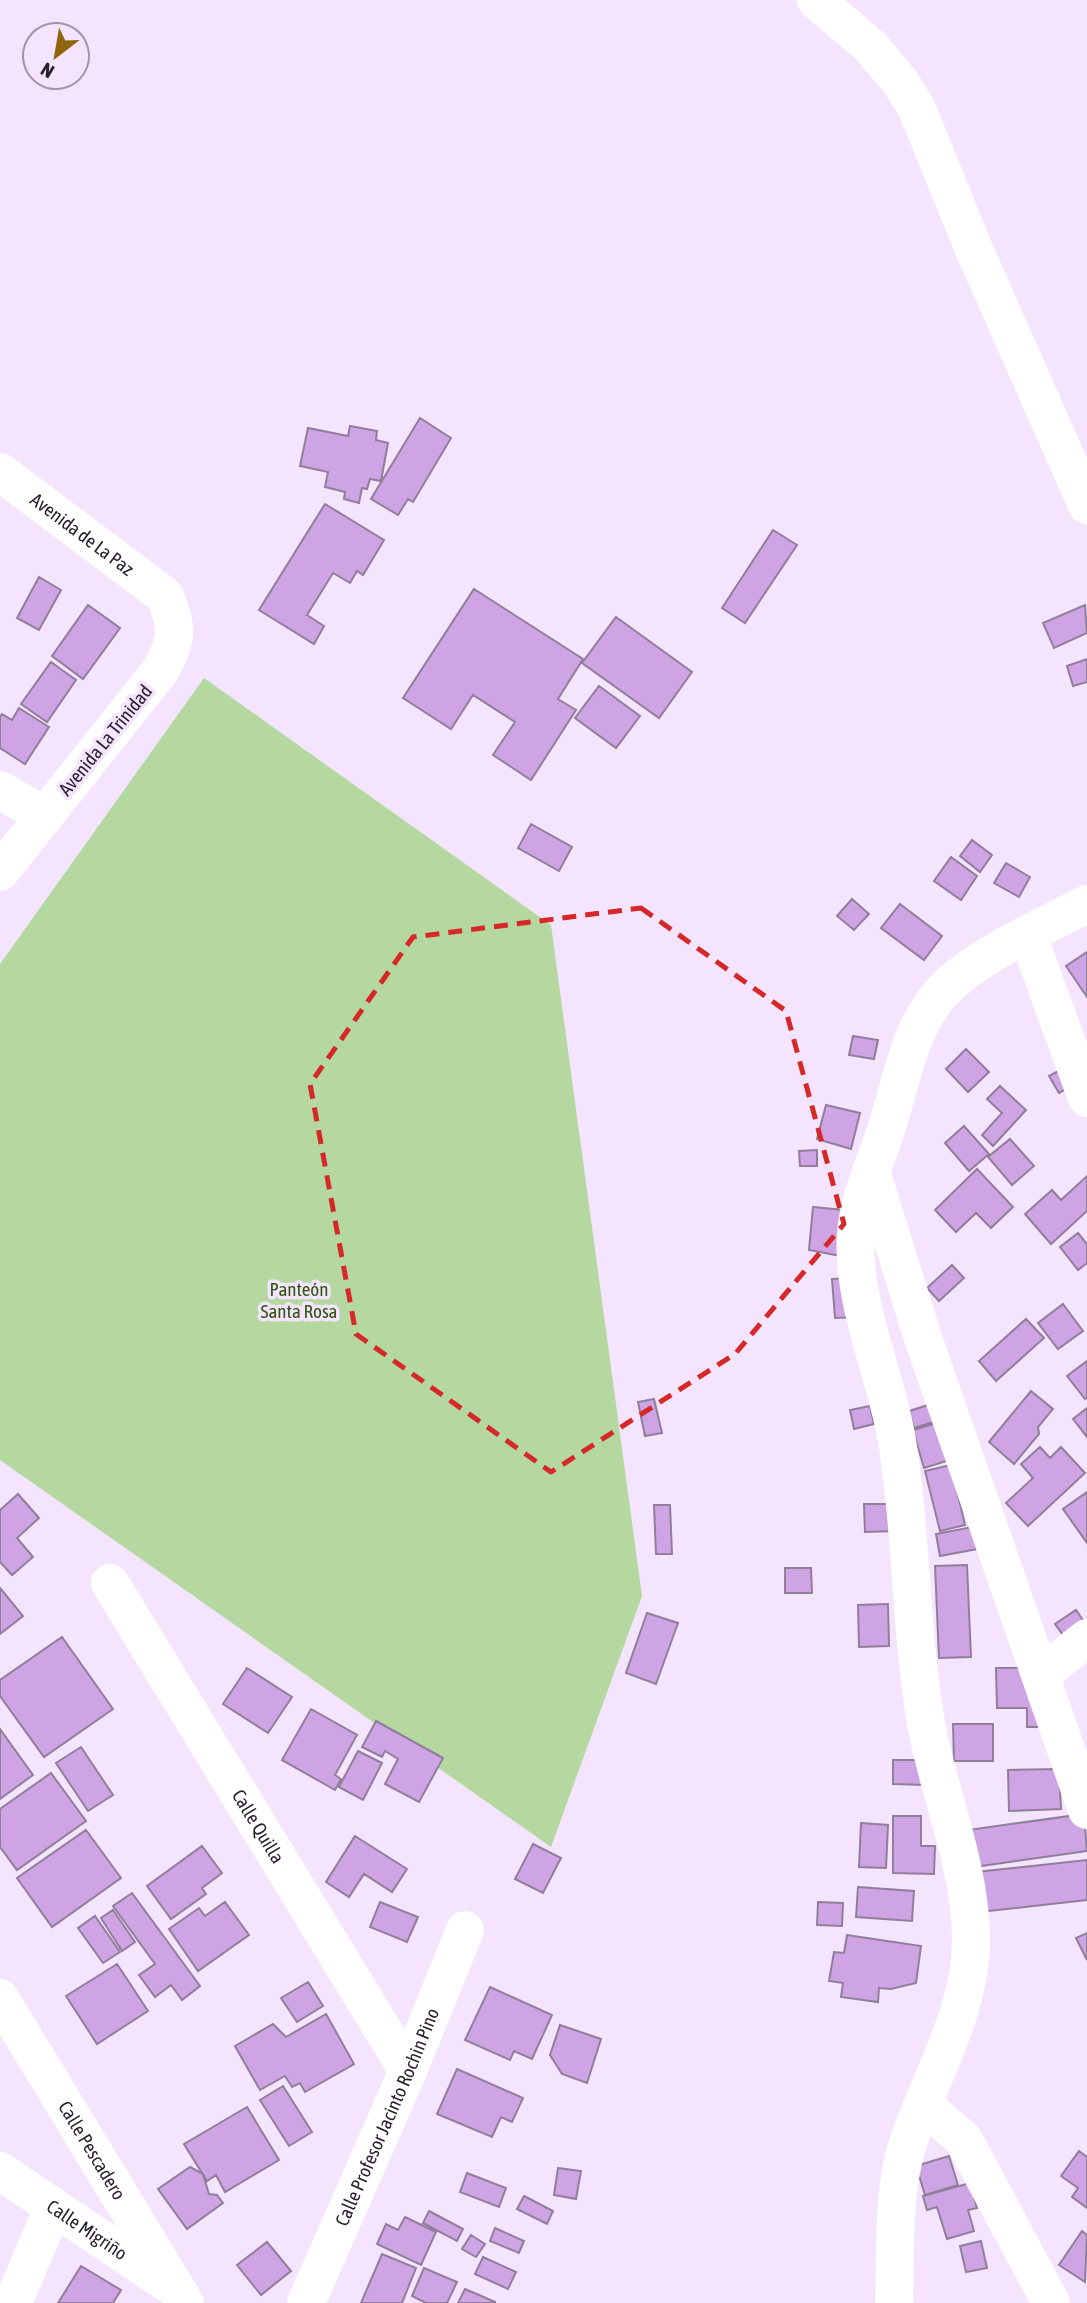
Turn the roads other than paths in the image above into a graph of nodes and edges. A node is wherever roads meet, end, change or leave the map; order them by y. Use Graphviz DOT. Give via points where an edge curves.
graph roads {
  1 [pos="816,0"];
  2 [pos="0,472"];
  3 [pos="1087,505"];
  4 [pos="165,596"];
  5 [pos="0,790"];
  6 [pos="43,816"];
  7 [pos="0,872"];
  8 [pos="1087,904"];
  9 [pos="1028,936"];
  10 [pos="1087,1098"];
  11 [pos="871,1171"];
  12 [pos="110,1583"];
  13 [pos="1087,1638"];
  14 [pos="1041,1675"];
  15 [pos="1087,1810"];
  16 [pos="464,1930"];
  17 [pos="0,1998"];
  18 [pos="408,2071"];
  19 [pos="923,2104"];
  20 [pos="0,2171"];
  21 [pos="53,2208"];
  22 [pos="180,2296"];
  23 [pos="13,2303"];
  24 [pos="306,2303"];
  25 [pos="894,2303"];
  26 [pos="1051,2303"];
  1 -- 3 [label="street" via="871,47 918,109 973,247"];
  2 -- 4 [label="street, Avenida de La Paz"];
  4 -- 6 [label="street, Avenida La Trinidad" via="175,638 165,662"];
  5 -- 6 [label="street"];
  6 -- 7 [label="street, Avenida La Trinidad"];
  8 -- 9 [label="street"];
  9 -- 10 [label="street"];
  9 -- 11 [label="street" via="972,967 947,986 931,1007 916,1033"];
  11 -- 14 [label="street" via="923,1338"];
  11 -- 19 [label="street" via="858,1222 857,1266 895,1432 927,1726 970,1919 969,1974"];
  12 -- 18 [label="street, Calle Quilla"];
  13 -- 14 [label="street"];
  14 -- 15 [label="street"];
  16 -- 18 [label="street, Calle Profesor Jacinto Rochin Pino"];
  17 -- 22 [label="street, Calle Pescadero"];
  18 -- 24 [label="street, Calle Profesor Jacinto Rochin Pino"];
  19 -- 25 [label="street" via="906,2148"];
  19 -- 26 [label="street" via="964,2140"];
  20 -- 21 [label="street, Calle Migriño"];
  21 -- 22 [label="street, Calle Migriño"];
  21 -- 23 [label="street"];
}
